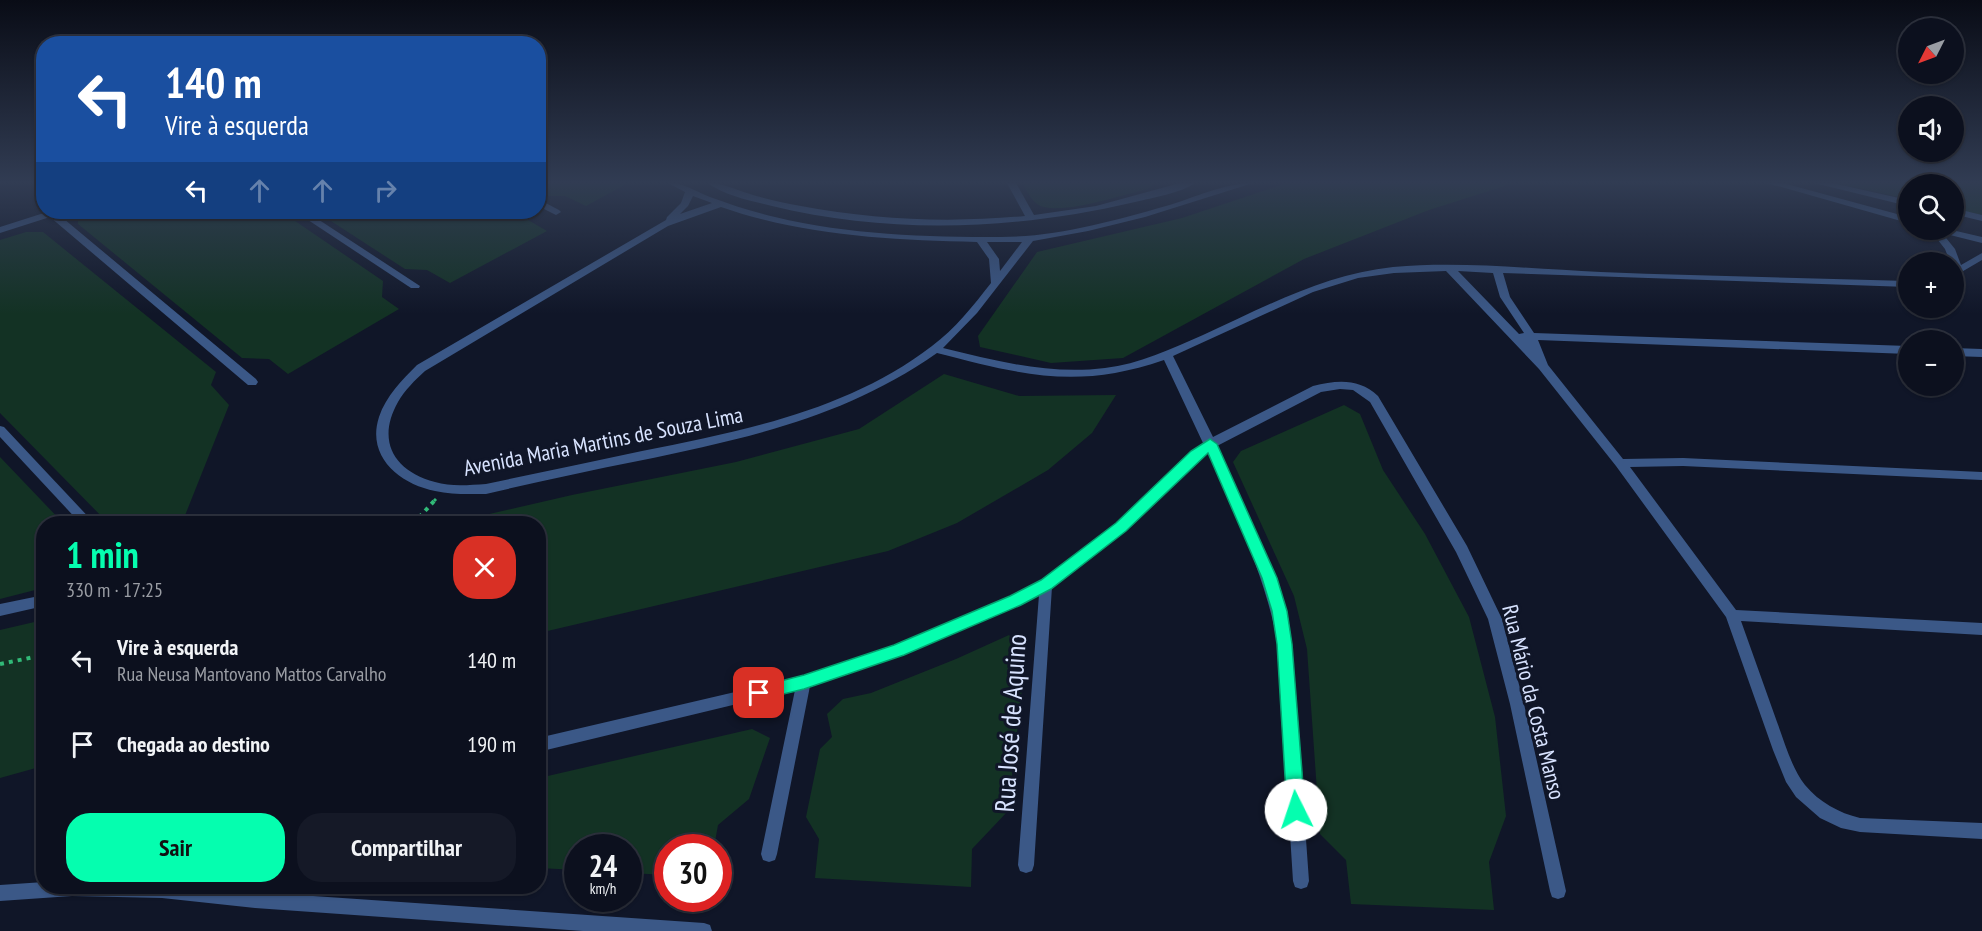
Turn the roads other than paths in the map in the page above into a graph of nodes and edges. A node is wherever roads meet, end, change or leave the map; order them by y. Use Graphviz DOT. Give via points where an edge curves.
graph roads {
  1 [pos="70,226"];
  2 [pos="323,226"];
  3 [pos="661,226"];
  4 [pos="814,226"];
  5 [pos="1097,226"];
  6 [pos="1964,235"];
  7 [pos="1030,238"];
  8 [pos="980,239"];
  9 [pos="1982,240"];
  10 [pos="1982,256"];
  11 [pos="1964,267"];
  12 [pos="1449,268"];
  13 [pos="1497,270"];
  14 [pos="995,282"];
  15 [pos="1898,284"];
  16 [pos="415,286"];
  17 [pos="1531,336"];
  18 [pos="1515,338"];
  19 [pos="934,350"];
  20 [pos="1898,350"];
  21 [pos="1964,352"];
  22 [pos="1982,353"];
  23 [pos="1167,355"];
  24 [pos="1542,366"];
  25 [pos="252,382"];
  26 [pos="0,430"];
  27 [pos="1210,444"];
  28 [pos="1620,463"];
  29 [pos="1982,476"];
  30 [pos="81,516"];
  31 [pos="1046,585"];
  32 [pos="36,602"];
  33 [pos="0,610"];
  34 [pos="1732,615"];
  35 [pos="1982,629"];
  36 [pos="804,682"];
  37 [pos="546,743"];
  38 [pos="1982,831"];
  39 [pos="769,854"];
  40 [pos="1026,864"];
  41 [pos="1301,881"];
  42 [pos="36,890"];
  43 [pos="1558,891"];
  44 [pos="0,893"];
  45 [pos="199,894"];
  46 [pos="704,931"];
  1 -- 25 [label="street"];
  2 -- 16 [label="street"];
  3 -- 19 [label="street, Avenida Maria Martins de Souza Lima" via="421,368 401,387 382,426 380,439 396,466 412,479 444,488 486,489 798,419 870,389"];
  4 -- 8 [label="street" via="851,234"];
  5 -- 7 [label="street"];
  6 -- 9 [label="street"];
  7 -- 8 [label="street"];
  7 -- 14 [label="street, Avenida Maria Martins de Souza Lima"];
  8 -- 14 [label="street" via="994,259"];
  10 -- 11 [label="street"];
  12 -- 13 [label="street"];
  12 -- 18 [label="street"];
  12 -- 23 [label="street" via="1357,275 1309,290"];
  13 -- 15 [label="street"];
  13 -- 17 [label="street" via="1505,297"];
  14 -- 19 [label="street, Avenida Maria Martins de Souza Lima"];
  17 -- 18 [label="street"];
  17 -- 20 [label="street"];
  17 -- 24 [label="street"];
  18 -- 24 [label="street"];
  19 -- 23 [label="street" via="999,366 1073,376 1124,369"];
  21 -- 22 [label="street"];
  23 -- 27 [label="street"];
  24 -- 28 [label="street"];
  26 -- 30 [label="street"];
  27 -- 31 [label="street" via="1121,527"];
  27 -- 41 [label="street" via="1270,578 1279,611 1285,644"];
  27 -- 43 [label="street, Rua Mário da Costa Manso" via="1331,385 1351,385 1374,399 1462,550 1495,619"];
  28 -- 29 [label="street" via="1683,462"];
  28 -- 34 [label="street"];
  31 -- 36 [label="street" via="924,640"];
  31 -- 40 [label="street, Rua José de Aquino"];
  32 -- 33 [label="street"];
  34 -- 35 [label="street"];
  34 -- 38 [label="street" via="1791,777 1812,804 1841,821 1860,825"];
  36 -- 37 [label="street"];
  36 -- 39 [label="street"];
  42 -- 44 [label="street"];
  45 -- 46 [label="street"];
}
